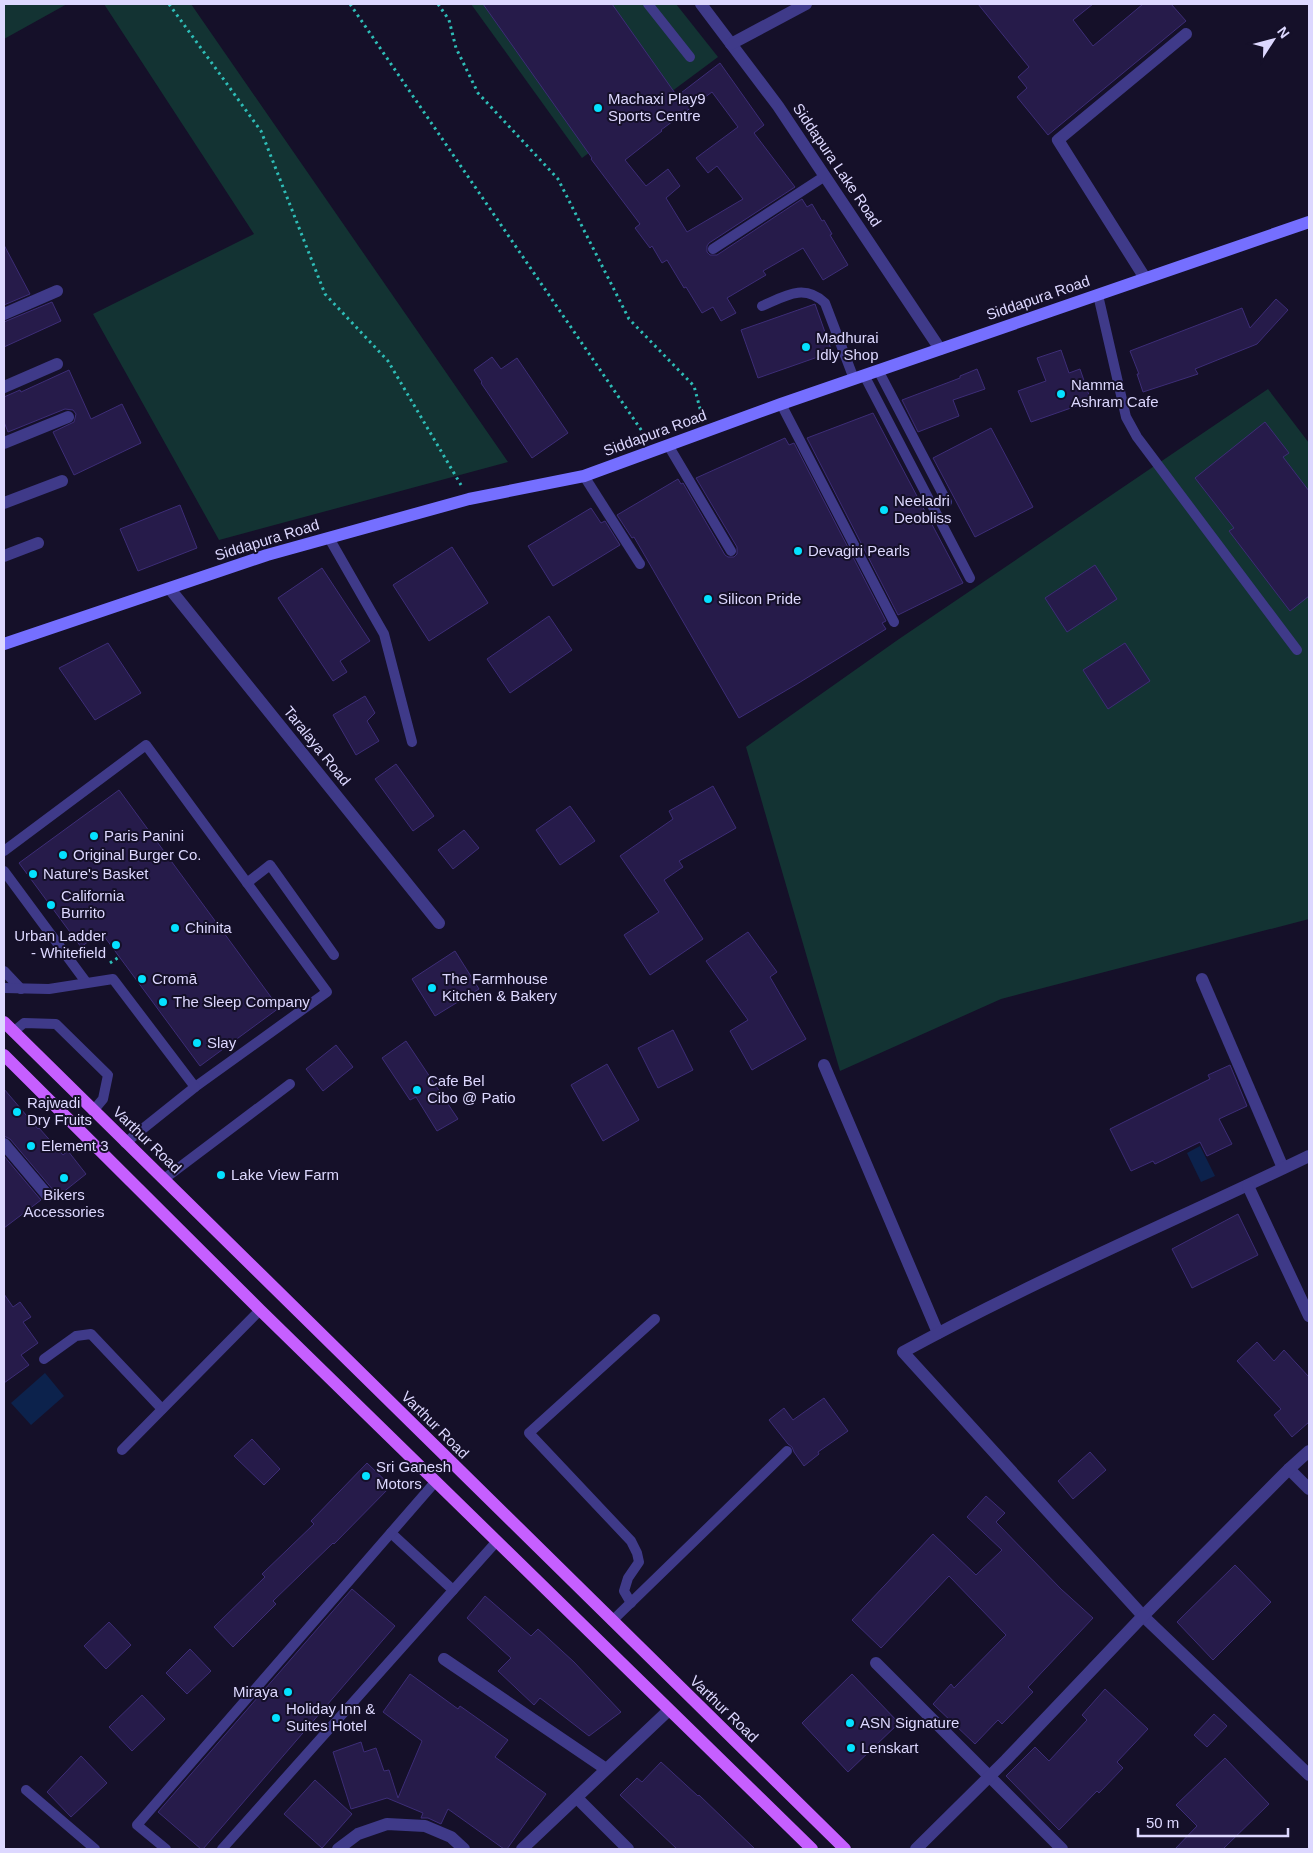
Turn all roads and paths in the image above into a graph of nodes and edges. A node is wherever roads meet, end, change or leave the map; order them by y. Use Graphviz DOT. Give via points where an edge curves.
graph roads {
  1 [pos="169,4"];
  2 [pos="350,4"];
  3 [pos="438,4"];
  4 [pos="648,4"];
  5 [pos="701,4"];
  6 [pos="806,4"];
  7 [pos="1186,34"];
  8 [pos="731,44"];
  9 [pos="690,57"];
  10 [pos="825,176"];
  11 [pos="1309,222"];
  12 [pos="713,249"];
  13 [pos="1146,278"];
  14 [pos="57,291"];
  15 [pos="1098,295"];
  16 [pos="762,306"];
  17 [pos="4,314"];
  18 [pos="940,349"];
  19 [pos="57,364"];
  20 [pos="878,370"];
  21 [pos="859,377"];
  22 [pos="4,387"];
  23 [pos="781,404"];
  24 [pos="68,417"];
  25 [pos="706,431"];
  26 [pos="4,443"];
  27 [pos="668,445"];
  28 [pos="655,450"];
  29 [pos="584,476"];
  30 [pos="62,481"];
  31 [pos="469,499"];
  32 [pos="947,502"];
  33 [pos="4,503"];
  34 [pos="329,538"];
  35 [pos="38,543"];
  36 [pos="731,551"];
  37 [pos="4,556"];
  38 [pos="640,564"];
  39 [pos="970,578"];
  40 [pos="170,588"];
  41 [pos="894,622"];
  42 [pos="4,644"];
  43 [pos="1297,650"];
  44 [pos="412,742"];
  45 [pos="4,851"];
  46 [pos="4,870"];
  47 [pos="247,882"];
  48 [pos="439,923"];
  49 [pos="334,955"];
  50 [pos="4,971"];
  51 [pos="1202,979"];
  52 [pos="86,982"];
  53 [pos="4,988"];
  54 [pos="21,989"];
  55 [pos="4,1022"];
  56 [pos="13,1032"];
  57 [pos="4,1055"];
  58 [pos="824,1065"];
  59 [pos="290,1084"];
  60 [pos="195,1087"];
  61 [pos="93,1110"];
  62 [pos="125,1143"];
  63 [pos="4,1144"];
  64 [pos="1309,1156"];
  65 [pos="1283,1168"];
  66 [pos="164,1179"];
  67 [pos="1248,1186"];
  68 [pos="48,1196"];
  69 [pos="260,1310"];
  70 [pos="1309,1316"];
  71 [pos="655,1319"];
  72 [pos="938,1333"];
  73 [pos="44,1359"];
  74 [pos="162,1409"];
  75 [pos="122,1450"];
  76 [pos="787,1451"];
  77 [pos="1309,1451"];
  78 [pos="1289,1469"];
  79 [pos="436,1481"];
  80 [pos="1309,1489"];
  81 [pos="391,1533"];
  82 [pos="497,1541"];
  83 [pos="453,1590"];
  84 [pos="631,1603"];
  85 [pos="1143,1616"];
  86 [pos="612,1621"];
  87 [pos="444,1659"];
  88 [pos="876,1663"];
  89 [pos="669,1710"];
  90 [pos="606,1769"];
  91 [pos="1309,1775"];
  92 [pos="989,1777"];
  93 [pos="26,1790"];
  94 [pos="577,1798"];
  95 [pos="95,1849"];
  96 [pos="166,1849"];
  97 [pos="222,1849"];
  98 [pos="338,1849"];
  99 [pos="464,1849"];
  100 [pos="522,1849"];
  101 [pos="628,1849"];
  102 [pos="812,1849"];
  103 [pos="845,1849"];
  104 [pos="916,1849"];
  105 [pos="1062,1849"];
  1 -- 31 [label="path" via="261,131 325,294 388,362"];
  2 -- 28 [label="path"];
  3 -- 25 [label="path" via="449,20 456,48 478,93 558,179 629,319 694,386"];
  4 -- 9 [label="lane"];
  5 -- 8 [label="street, Siddapura Lake Road"];
  6 -- 8 [label="street"];
  7 -- 13 [label="street" via="1058,140"];
  8 -- 10 [label="street, Siddapura Lake Road"];
  10 -- 12 [label="lane"];
  10 -- 18 [label="street, Siddapura Lake Road"];
  11 -- 13 [label="street, Siddapura Road"];
  13 -- 15 [label="street, Siddapura Road"];
  14 -- 17 [label="street"];
  15 -- 18 [label="street, Siddapura Road"];
  15 -- 43 [label="lane" via="1126,417 1137,438"];
  16 -- 21 [label="lane" via="797,291 819,298 825,304"];
  18 -- 20 [label="street, Siddapura Road"];
  19 -- 22 [label="street"];
  20 -- 21 [label="street, Siddapura Road"];
  20 -- 32 [label="lane"];
  21 -- 23 [label="street, Siddapura Road"];
  21 -- 39 [label="lane"];
  23 -- 25 [label="street, Siddapura Road"];
  23 -- 41 [label="lane"];
  24 -- 26 [label="street"];
  25 -- 27 [label="street, Siddapura Road"];
  27 -- 28 [label="street, Siddapura Road"];
  27 -- 36 [label="lane"];
  28 -- 29 [label="street, Siddapura Road"];
  29 -- 31 [label="street, Siddapura Road"];
  29 -- 38 [label="lane"];
  30 -- 33 [label="street"];
  31 -- 34 [label="street, Siddapura Road"];
  34 -- 40 [label="street, Siddapura Road"];
  34 -- 44 [label="lane" via="384,634"];
  35 -- 37 [label="street"];
  40 -- 42 [label="street, Siddapura Road"];
  40 -- 48 [label="street, Taralaya Road"];
  45 -- 47 [label="lane" via="146,744"];
  46 -- 52 [label="lane"];
  47 -- 49 [label="lane" via="270,865"];
  47 -- 60 [label="lane" via="326,992"];
  50 -- 54 [label="lane"];
  51 -- 65 [label="street"];
  52 -- 54 [label="lane" via="49,989"];
  52 -- 60 [label="lane" via="113,978"];
  53 -- 54 [label="lane"];
  55 -- 56 [label="main road, Varthur Road"];
  56 -- 61 [label="main road, Varthur Road"];
  56 -- 61 [label="lane" via="24,1023 56,1024 108,1075 103,1099"];
  57 -- 69 [label="main road"];
  58 -- 72 [label="street"];
  59 -- 66 [label="lane"];
  60 -- 62 [label="lane"];
  61 -- 62 [label="main road, Varthur Road"];
  62 -- 66 [label="main road, Varthur Road"];
  63 -- 68 [label="street"];
  64 -- 65 [label="street"];
  65 -- 67 [label="street"];
  66 -- 86 [label="main road, Varthur Road"];
  67 -- 70 [label="street"];
  67 -- 72 [label="street" via="1130,1239"];
  69 -- 74 [label="lane"];
  69 -- 79 [label="main road"];
  71 -- 84 [label="lane" via="529,1432 631,1541 639,1562 624,1590"];
  72 -- 85 [label="street" via="903,1352"];
  73 -- 74 [label="lane" via="76,1336 91,1334"];
  74 -- 75 [label="lane"];
  76 -- 84 [label="lane"];
  77 -- 78 [label="street"];
  78 -- 80 [label="street"];
  78 -- 85 [label="street"];
  79 -- 81 [label="lane"];
  79 -- 82 [label="main road"];
  81 -- 83 [label="lane"];
  81 -- 96 [label="lane" via="137,1825"];
  82 -- 83 [label="lane"];
  82 -- 89 [label="main road"];
  83 -- 97 [label="lane"];
  84 -- 86 [label="lane"];
  85 -- 91 [label="street"];
  85 -- 92 [label="street"];
  86 -- 103 [label="main road, Varthur Road"];
  87 -- 90 [label="street"];
  88 -- 92 [label="street"];
  89 -- 90 [label="street"];
  89 -- 102 [label="main road"];
  90 -- 94 [label="street"];
  92 -- 104 [label="street"];
  92 -- 105 [label="street"];
  93 -- 95 [label="lane"];
  94 -- 100 [label="street"];
  94 -- 101 [label="street"];
  98 -- 99 [label="street" via="358,1834 388,1824 425,1826 451,1836"];
}
